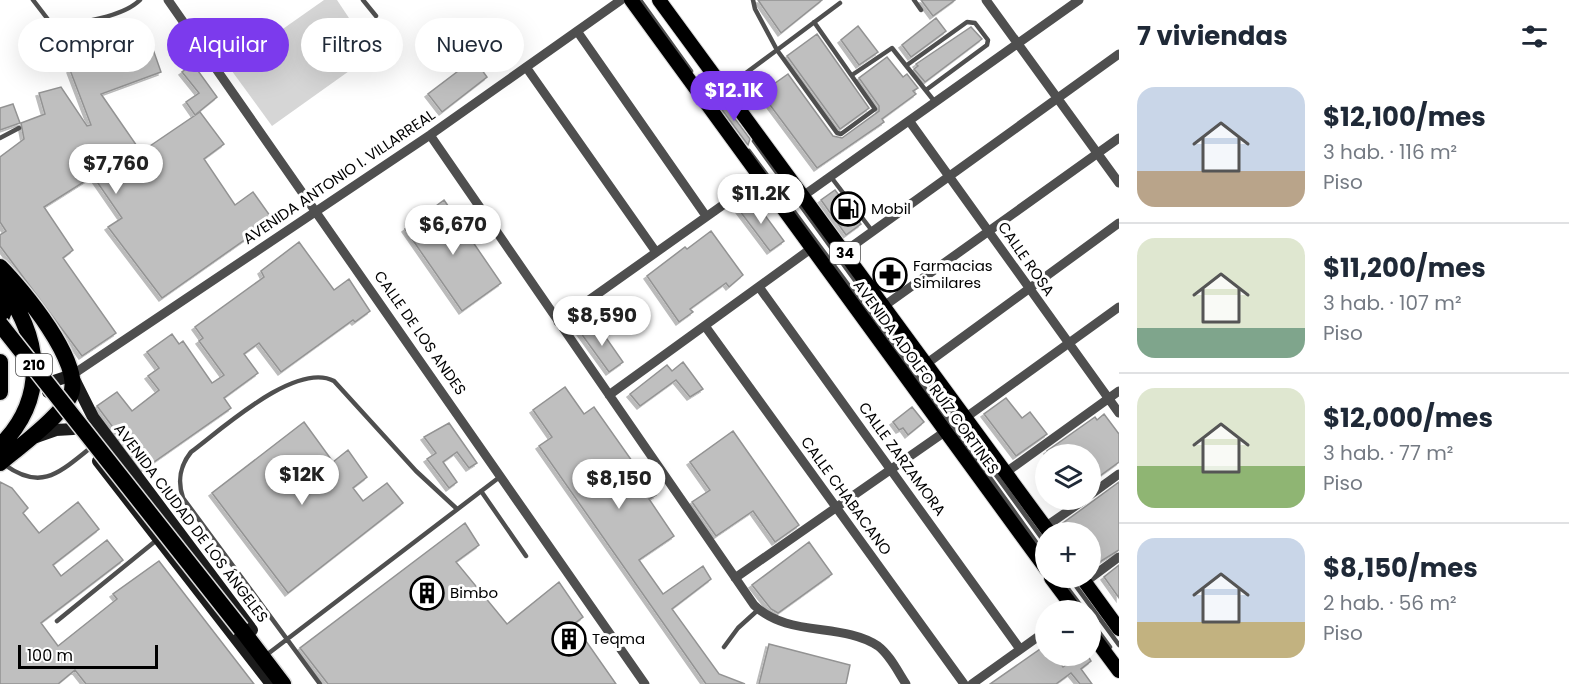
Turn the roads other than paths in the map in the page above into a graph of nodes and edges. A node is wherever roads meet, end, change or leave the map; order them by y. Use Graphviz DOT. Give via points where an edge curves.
graph roads {
  1 [pos="33,0"];
  2 [pos="168,0"];
  3 [pos="363,0"];
  4 [pos="621,0"];
  5 [pos="632,0"];
  6 [pos="640,0"];
  7 [pos="651,0"];
  8 [pos="659,0"];
  9 [pos="753,0"];
  10 [pos="914,0"];
  11 [pos="986,0"];
  12 [pos="1079,0"];
  13 [pos="138,1"];
  14 [pos="840,3"];
  15 [pos="921,10"];
  16 [pos="376,16"];
  17 [pos="814,22"];
  18 [pos="577,31"];
  19 [pos="1017,44"];
  20 [pos="777,50"];
  21 [pos="1119,54"];
  22 [pos="907,65"];
  23 [pos="526,67"];
  24 [pos="852,75"];
  25 [pos="926,90"];
  26 [pos="724,93"];
  27 [pos="1058,98"];
  28 [pos="935,103"];
  29 [pos="715,104"];
  30 [pos="910,122"];
  31 [pos="19,128"];
  32 [pos="430,135"];
  33 [pos="0,138"];
  34 [pos="1119,138"];
  35 [pos="754,141"];
  36 [pos="746,146"];
  37 [pos="1098,154"];
  38 [pos="831,177"];
  39 [pos="949,177"];
  40 [pos="761,178"];
  41 [pos="1119,183"];
  42 [pos="804,195"];
  43 [pos="316,211"];
  44 [pos="706,216"];
  45 [pos="1119,223"];
  46 [pos="873,231"];
  47 [pos="989,232"];
  48 [pos="812,248"];
  49 [pos="656,252"];
  50 [pos="844,252"];
  51 [pos="0,267"];
  52 [pos="0,283"];
  53 [pos="759,287"];
  54 [pos="1028,289"];
  55 [pos="0,302"];
  56 [pos="884,306"];
  57 [pos="1119,307"];
  58 [pos="0,322"];
  59 [pos="558,322"];
  60 [pos="705,326"];
  61 [pos="1068,344"];
  62 [pos="0,362"];
  63 [pos="926,364"];
  64 [pos="72,375"];
  65 [pos="1119,391"];
  66 [pos="0,392"];
  67 [pos="609,395"];
  68 [pos="1108,398"];
  69 [pos="58,410"];
  70 [pos="1119,413"];
  71 [pos="965,418"];
  72 [pos="73,429"];
  73 [pos="946,431"];
  74 [pos="23,443"];
  75 [pos="89,449"];
  76 [pos="0,458"];
  77 [pos="891,470"];
  78 [pos="1005,473"];
  79 [pos="1119,474"];
  80 [pos="501,476"];
  81 [pos="1101,487"];
  82 [pos="481,492"];
  83 [pos="836,508"];
  84 [pos="457,509"];
  85 [pos="1072,510"];
  86 [pos="1041,522"];
  87 [pos="1057,522"];
  88 [pos="1035,529"];
  89 [pos="158,539"];
  90 [pos="1035,541"];
  91 [pos="1035,554"];
  92 [pos="526,556"];
  93 [pos="1119,558"];
  94 [pos="1101,569"];
  95 [pos="735,578"];
  96 [pos="1077,588"];
  97 [pos="1090,588"];
  98 [pos="759,609"];
  99 [pos="57,621"];
  100 [pos="1119,629"];
  101 [pos="1101,636"];
  102 [pos="1035,639"];
  103 [pos="286,640"];
  104 [pos="1119,645"];
  105 [pos="724,647"];
  106 [pos="1101,647"];
  107 [pos="1020,649"];
  108 [pos="269,653"];
  109 [pos="1119,661"];
  110 [pos="1119,671"];
  111 [pos="271,684"];
  112 [pos="283,684"];
  113 [pos="293,684"];
  114 [pos="320,684"];
  115 [pos="645,684"];
  116 [pos="906,684"];
  117 [pos="964,684"];
  118 [pos="972,684"];
  1 -- 13 [label="lane" via="52,26 129,9"];
  2 -- 43 [label="street, CALLE DE LOS ANDES"];
  3 -- 16 [label="lane"];
  4 -- 18 [label="street, AVENIDA ANTONIO I. VILLARREAL"];
  5 -- 40 [label="main road, AVENIDA ADOLFO RUÍZ CORTINES / 34"];
  6 -- 29 [label="lane"];
  7 -- 26 [label="lane"];
  8 -- 26 [label="main road, AVENIDA ADOLFO RUÍZ CORTINES / 34"];
  9 -- 20 [label="lane"];
  10 -- 15 [label="lane"];
  11 -- 19 [label="street"];
  12 -- 19 [label="street"];
  14 -- 17 [label="lane"];
  17 -- 20 [label="lane"];
  17 -- 24 [label="lane"];
  18 -- 23 [label="street, AVENIDA ANTONIO I. VILLARREAL"];
  18 -- 44 [label="street"];
  19 -- 27 [label="street"];
  19 -- 28 [label="street"];
  20 -- 24 [label="lane" via="839,134 875,109"];
  20 -- 26 [label="lane"];
  21 -- 27 [label="street"];
  22 -- 24 [label="lane" via="890,48"];
  22 -- 25 [label="lane"];
  22 -- 25 [label="lane" via="967,22 975,23 988,40 987,45"];
  23 -- 32 [label="street, AVENIDA ANTONIO I. VILLARREAL"];
  23 -- 49 [label="street"];
  25 -- 28 [label="lane"];
  26 -- 42 [label="main road, AVENIDA ADOLFO RUÍZ CORTINES / 34"];
  27 -- 37 [label="street"];
  27 -- 39 [label="street"];
  28 -- 30 [label="street"];
  30 -- 38 [label="street"];
  30 -- 39 [label="street, CALLE ROSA"];
  31 -- 33 [label="lane"];
  32 -- 43 [label="street, AVENIDA ANTONIO I. VILLARREAL"];
  32 -- 59 [label="street"];
  34 -- 37 [label="street"];
  35 -- 88 [label="lane"];
  36 -- 90 [label="lane"];
  37 -- 41 [label="street"];
  37 -- 47 [label="street"];
  38 -- 42 [label="street"];
  38 -- 46 [label="lane"];
  39 -- 46 [label="street"];
  39 -- 47 [label="street, CALLE ROSA"];
  40 -- 44 [label="street"];
  40 -- 48 [label="main road, AVENIDA ADOLFO RUÍZ CORTINES / 34"];
  42 -- 50 [label="main road, AVENIDA ADOLFO RUÍZ CORTINES / 34"];
  43 -- 64 [label="street, AVENIDA ANTONIO I. VILLARREAL"];
  43 -- 80 [label="street, CALLE DE LOS ANDES"];
  44 -- 49 [label="street"];
  45 -- 54 [label="street"];
  46 -- 50 [label="street"];
  47 -- 54 [label="street, CALLE ROSA"];
  47 -- 56 [label="street"];
  48 -- 53 [label="street"];
  48 -- 73 [label="main road, AVENIDA ADOLFO RUÍZ CORTINES / 34"];
  49 -- 59 [label="street"];
  50 -- 56 [label="main road, AVENIDA ADOLFO RUÍZ CORTINES / 34"];
  51 -- 64 [label="highway" via="46,325"];
  52 -- 76 [label="highway, 210" via="22,315 34,358 32,385 23,415"];
  53 -- 60 [label="street"];
  53 -- 77 [label="street, CALLE ZARZAMORA"];
  54 -- 61 [label="street, CALLE ROSA"];
  54 -- 63 [label="street"];
  55 -- 58 [label="highway" via="4,311"];
  56 -- 63 [label="main road, AVENIDA ADOLFO RUÍZ CORTINES / 34"];
  57 -- 61 [label="street"];
  58 -- 112 [label="highway, bridge"];
  59 -- 67 [label="street"];
  60 -- 67 [label="street"];
  60 -- 83 [label="street, CALLE CHABACANO"];
  61 -- 68 [label="street, CALLE ROSA"];
  61 -- 71 [label="street"];
  62 -- 66 [label="highway, 210"];
  63 -- 71 [label="main road, AVENIDA ADOLFO RUÍZ CORTINES / 34"];
  64 -- 69 [label="highway" via="72,394"];
  64 -- 69 [label="main road" via="54,381 48,389"];
  64 -- 108 [label="main road, AVENIDA CIUDAD DE LOS ÁNGELES" via="93,417"];
  65 -- 68 [label="street"];
  67 -- 95 [label="street"];
  68 -- 70 [label="street, CALLE ROSA"];
  68 -- 78 [label="street"];
  69 -- 72 [label="main road"];
  69 -- 74 [label="highway"];
  71 -- 78 [label="main road, AVENIDA ADOLFO RUÍZ CORTINES / 34"];
  72 -- 74 [label="main road" via="56,430"];
  72 -- 75 [label="main road"];
  73 -- 77 [label="street"];
  73 -- 91 [label="main road, AVENIDA ADOLFO RUÍZ CORTINES / 34"];
  74 -- 76 [label="highway"];
  75 -- 76 [label="lane" via="54,476 43,478 26,477"];
  75 -- 89 [label="main road"];
  77 -- 83 [label="street"];
  77 -- 107 [label="street, CALLE ZARZAMORA"];
  78 -- 86 [label="main road, AVENIDA ADOLFO RUÍZ CORTINES / 34"];
  79 -- 81 [label="street"];
  80 -- 82 [label="lane"];
  80 -- 115 [label="street, CALLE DE LOS ANDES"];
  82 -- 84 [label="lane"];
  82 -- 92 [label="lane"];
  83 -- 95 [label="street"];
  83 -- 117 [label="street, CALLE CHABACANO"];
  84 -- 103 [label="lane"];
  84 -- 103 [label="lane" via="327,377 308,377 278,391 191,452 183,462 179,478 183,498"];
  85 -- 87 [label="street"];
  89 -- 99 [label="lane"];
  89 -- 111 [label="main road"];
  93 -- 94 [label="street"];
  95 -- 98 [label="street"];
  96 -- 104 [label="lane"];
  97 -- 100 [label="main road"];
  98 -- 105 [label="lane"];
  98 -- 116 [label="street" via="785,623 859,638 879,647"];
  101 -- 109 [label="lane"];
  102 -- 107 [label="street"];
  103 -- 108 [label="lane"];
  103 -- 114 [label="lane"];
  106 -- 110 [label="main road"];
  107 -- 118 [label="street"];
  108 -- 113 [label="main road, AVENIDA CIUDAD DE LOS ÁNGELES"];
}
